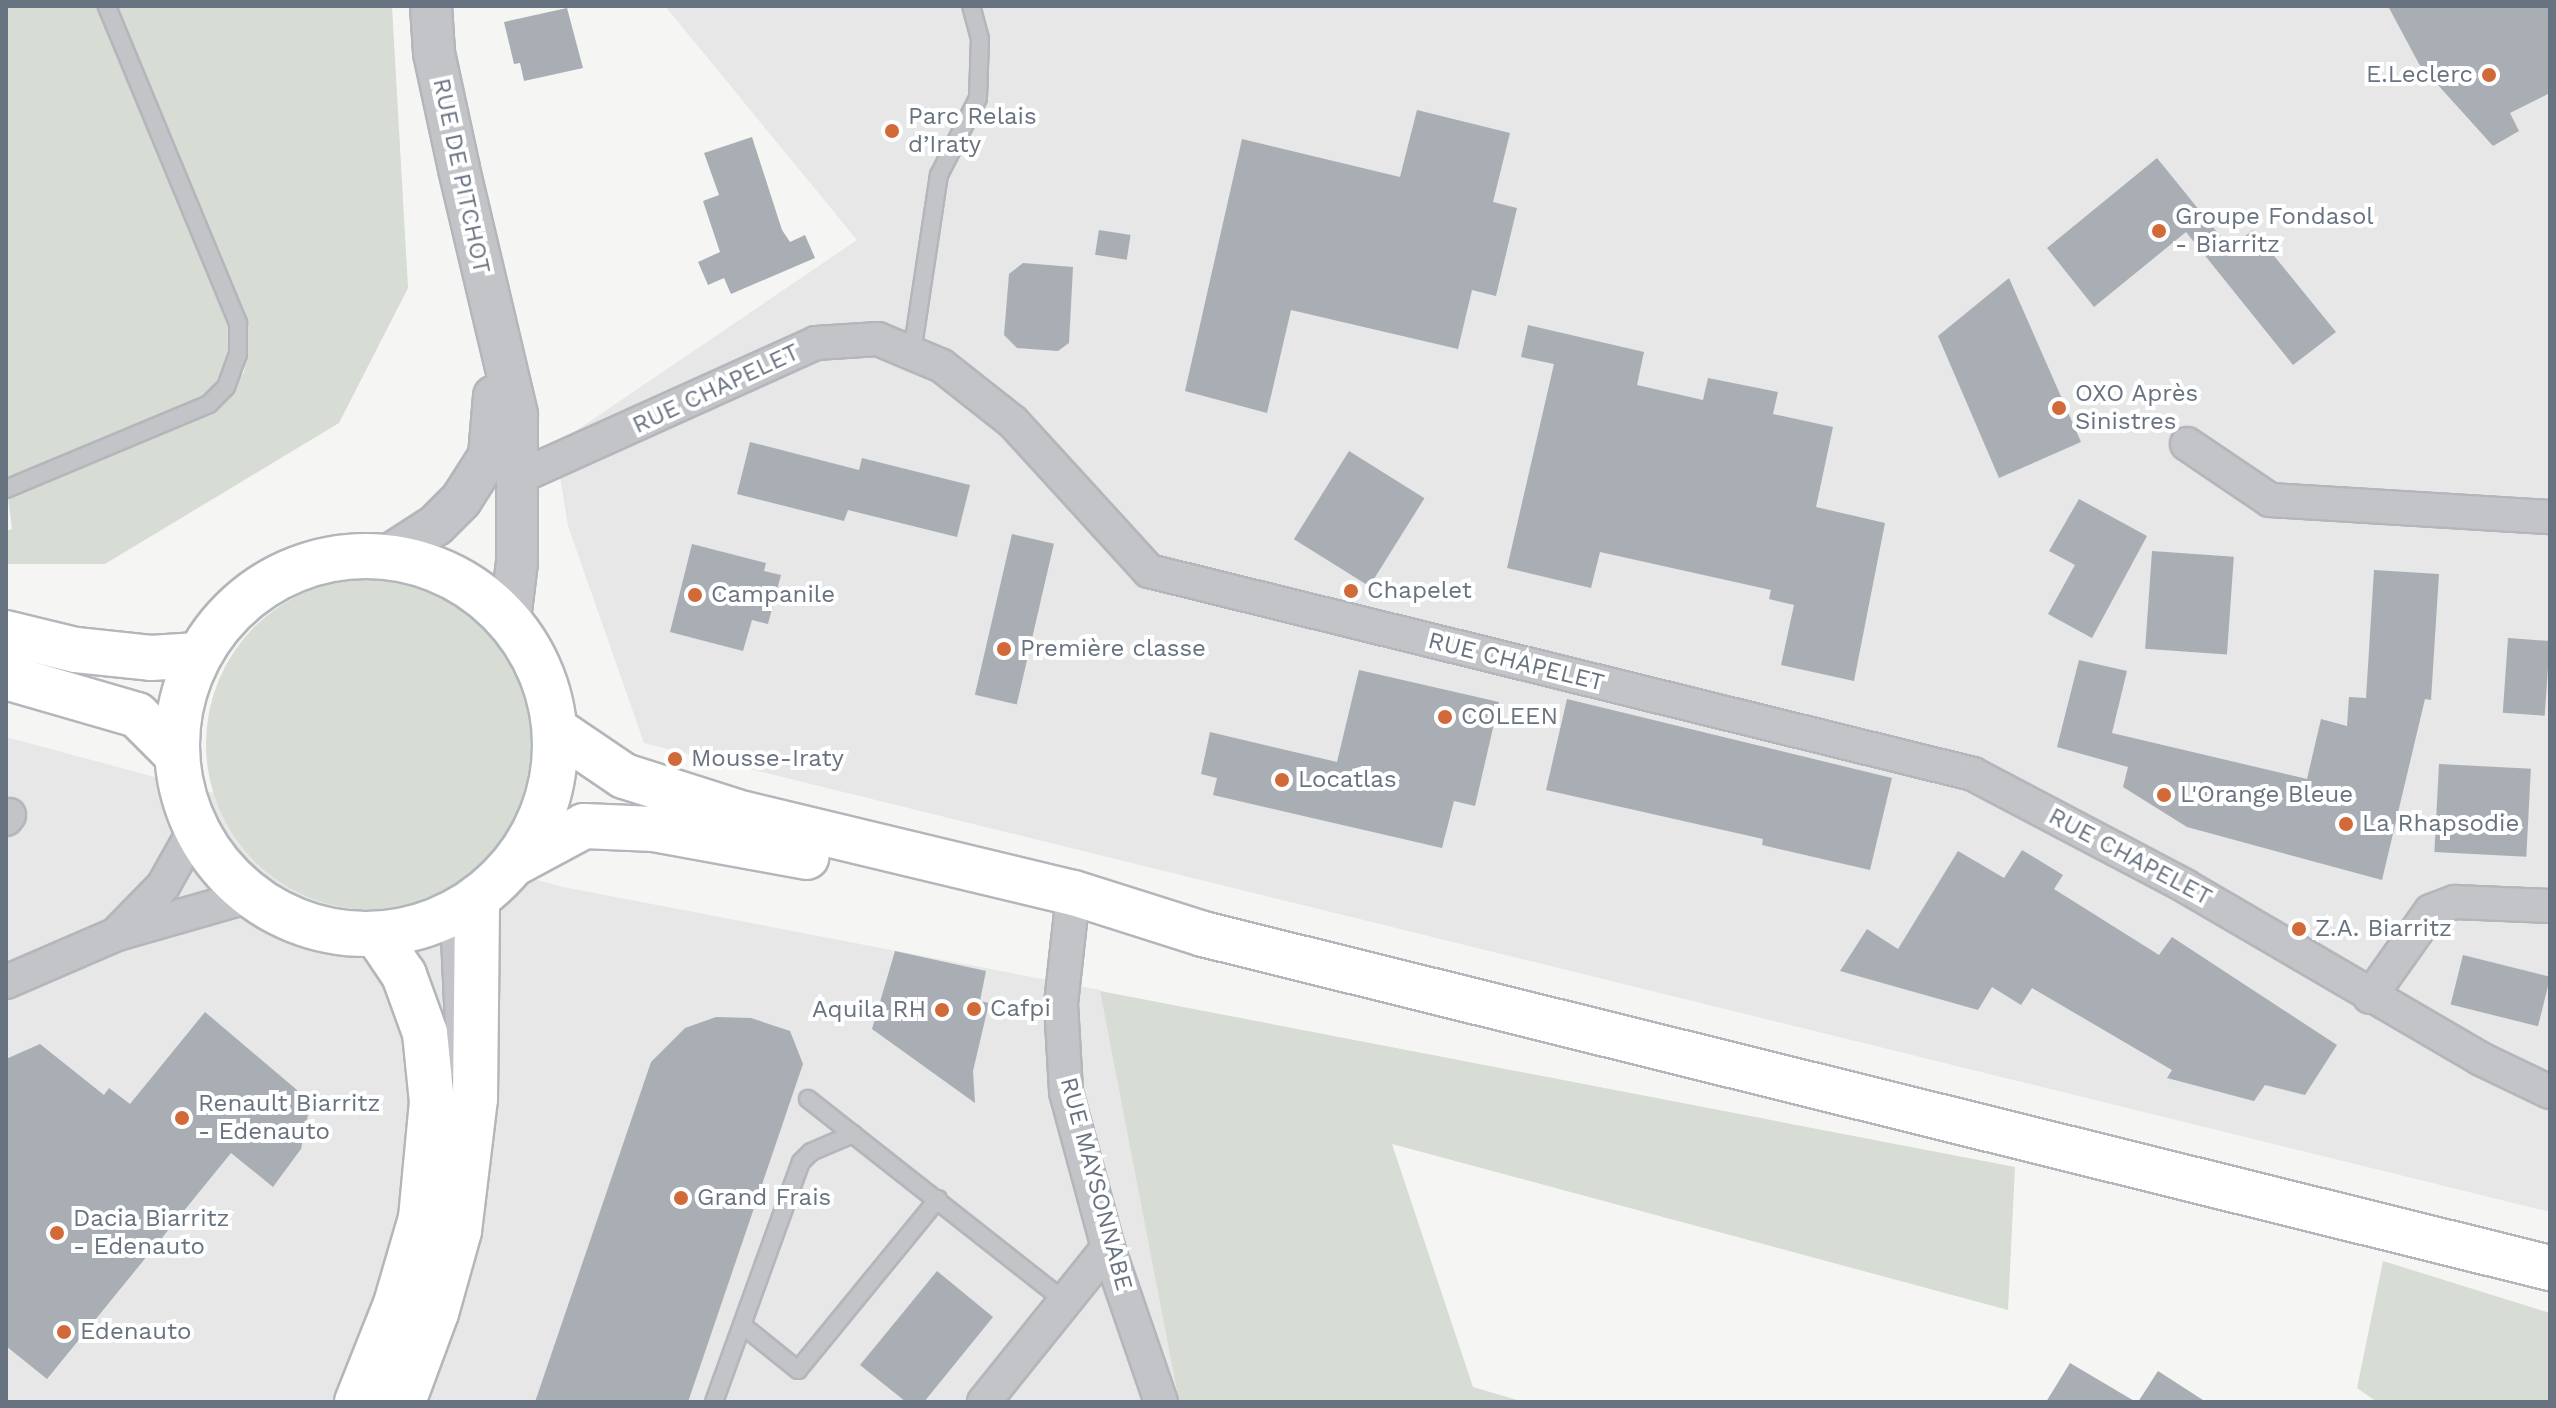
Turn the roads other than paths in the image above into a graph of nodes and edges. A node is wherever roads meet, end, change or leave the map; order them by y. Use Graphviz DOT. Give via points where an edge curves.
graph roads {
  1 [pos="107,6"];
  2 [pos="431,6"];
  3 [pos="971,6"];
  4 [pos="499,344"];
  5 [pos="912,353"];
  6 [pos="2187,444"];
  7 [pos="517,478"];
  8 [pos="6,489"];
  9 [pos="2550,517"];
  10 [pos="391,554"];
  11 [pos="510,619"];
  12 [pos="6,633"];
  13 [pos="197,655"];
  14 [pos="6,677"];
  15 [pos="6,696"];
  16 [pos="556,730"];
  17 [pos="175,753"];
  18 [pos="195,829"];
  19 [pos="517,862"];
  20 [pos="250,896"];
  21 [pos="2550,906"];
  22 [pos="463,908"];
  23 [pos="1071,913"];
  24 [pos="117,934"];
  25 [pos="1203,934"];
  26 [pos="377,935"];
  27 [pos="6,982"];
  28 [pos="2370,997"];
  29 [pos="2550,1092"];
  30 [pos="808,1099"];
  31 [pos="853,1134"];
  32 [pos="938,1199"];
  33 [pos="1108,1248"];
  34 [pos="2550,1268"];
  35 [pos="1065,1301"];
  36 [pos="742,1325"];
  37 [pos="357,1402"];
  38 [pos="403,1402"];
  39 [pos="714,1402"];
  40 [pos="984,1402"];
  41 [pos="1161,1402"];
  1 -- 8 [label="lane" via="238,323 238,354 226,387 209,404"];
  2 -- 4 [label="street, RUE DE PITCHOT" via="434,53"];
  3 -- 5 [label="lane" via="980,39 978,98 936,189"];
  4 -- 7 [label="street, RUE DE PITCHOT" via="517,415"];
  4 -- 10 [label="street" via="489,456 461,500 436,525"];
  5 -- 7 [label="street, RUE CHAPELET" via="878,339 816,343"];
  5 -- 28 [label="street, RUE CHAPELET" via="942,366 1013,422 1149,571 1973,774 2185,886"];
  6 -- 9 [label="street" via="2270,500"];
  7 -- 11 [label="street, RUE DE PITCHOT" via="517,562"];
  10 -- 11 [label="main road" via="456,576"];
  10 -- 13 [label="main road" via="314,560 245,595"];
  11 -- 16 [label="main road" via="542,671"];
  12 -- 13 [label="main road" via="76,650 151,658"];
  13 -- 17 [label="main road" via="179,702"];
  14 -- 17 [label="main road" via="137,715"];
  15 -- 17 [label="lane" via="131,729"];
  16 -- 19 [label="main road" via="548,800"];
  16 -- 25 [label="main road" via="624,776 729,809 1074,893"];
  17 -- 18 [label="main road"];
  18 -- 20 [label="main road"];
  18 -- 24 [label="street" via="163,886"];
  19 -- 22 [label="main road"];
  19 -- 23 [label="main road" via="584,826 654,829 946,882"];
  20 -- 24 [label="street"];
  20 -- 26 [label="main road" via="289,919 332,932"];
  21 -- 28 [label="street" via="2455,902 2431,911"];
  22 -- 26 [label="main road" via="429,925"];
  22 -- 38 [label="main road" via="475,1099 463,1194 436,1313"];
  23 -- 25 [label="main road"];
  23 -- 33 [label="street, RUE MAYSONNABE" via="1061,1047 1066,1092"];
  24 -- 27 [label="street"];
  25 -- 34 [label="main road"];
  26 -- 37 [label="main road" via="404,975 425,1033 432,1102 421,1218 396,1304"];
  28 -- 29 [label="street, RUE CHAPELET"];
  30 -- 31 [label="lane"];
  31 -- 32 [label="lane"];
  31 -- 36 [label="lane" via="811,1152 801,1162"];
  32 -- 35 [label="lane"];
  32 -- 36 [label="lane" via="798,1370"];
  33 -- 35 [label="street"];
  33 -- 41 [label="street, RUE MAYSONNABE"];
  35 -- 40 [label="street"];
  36 -- 39 [label="lane"];
}
